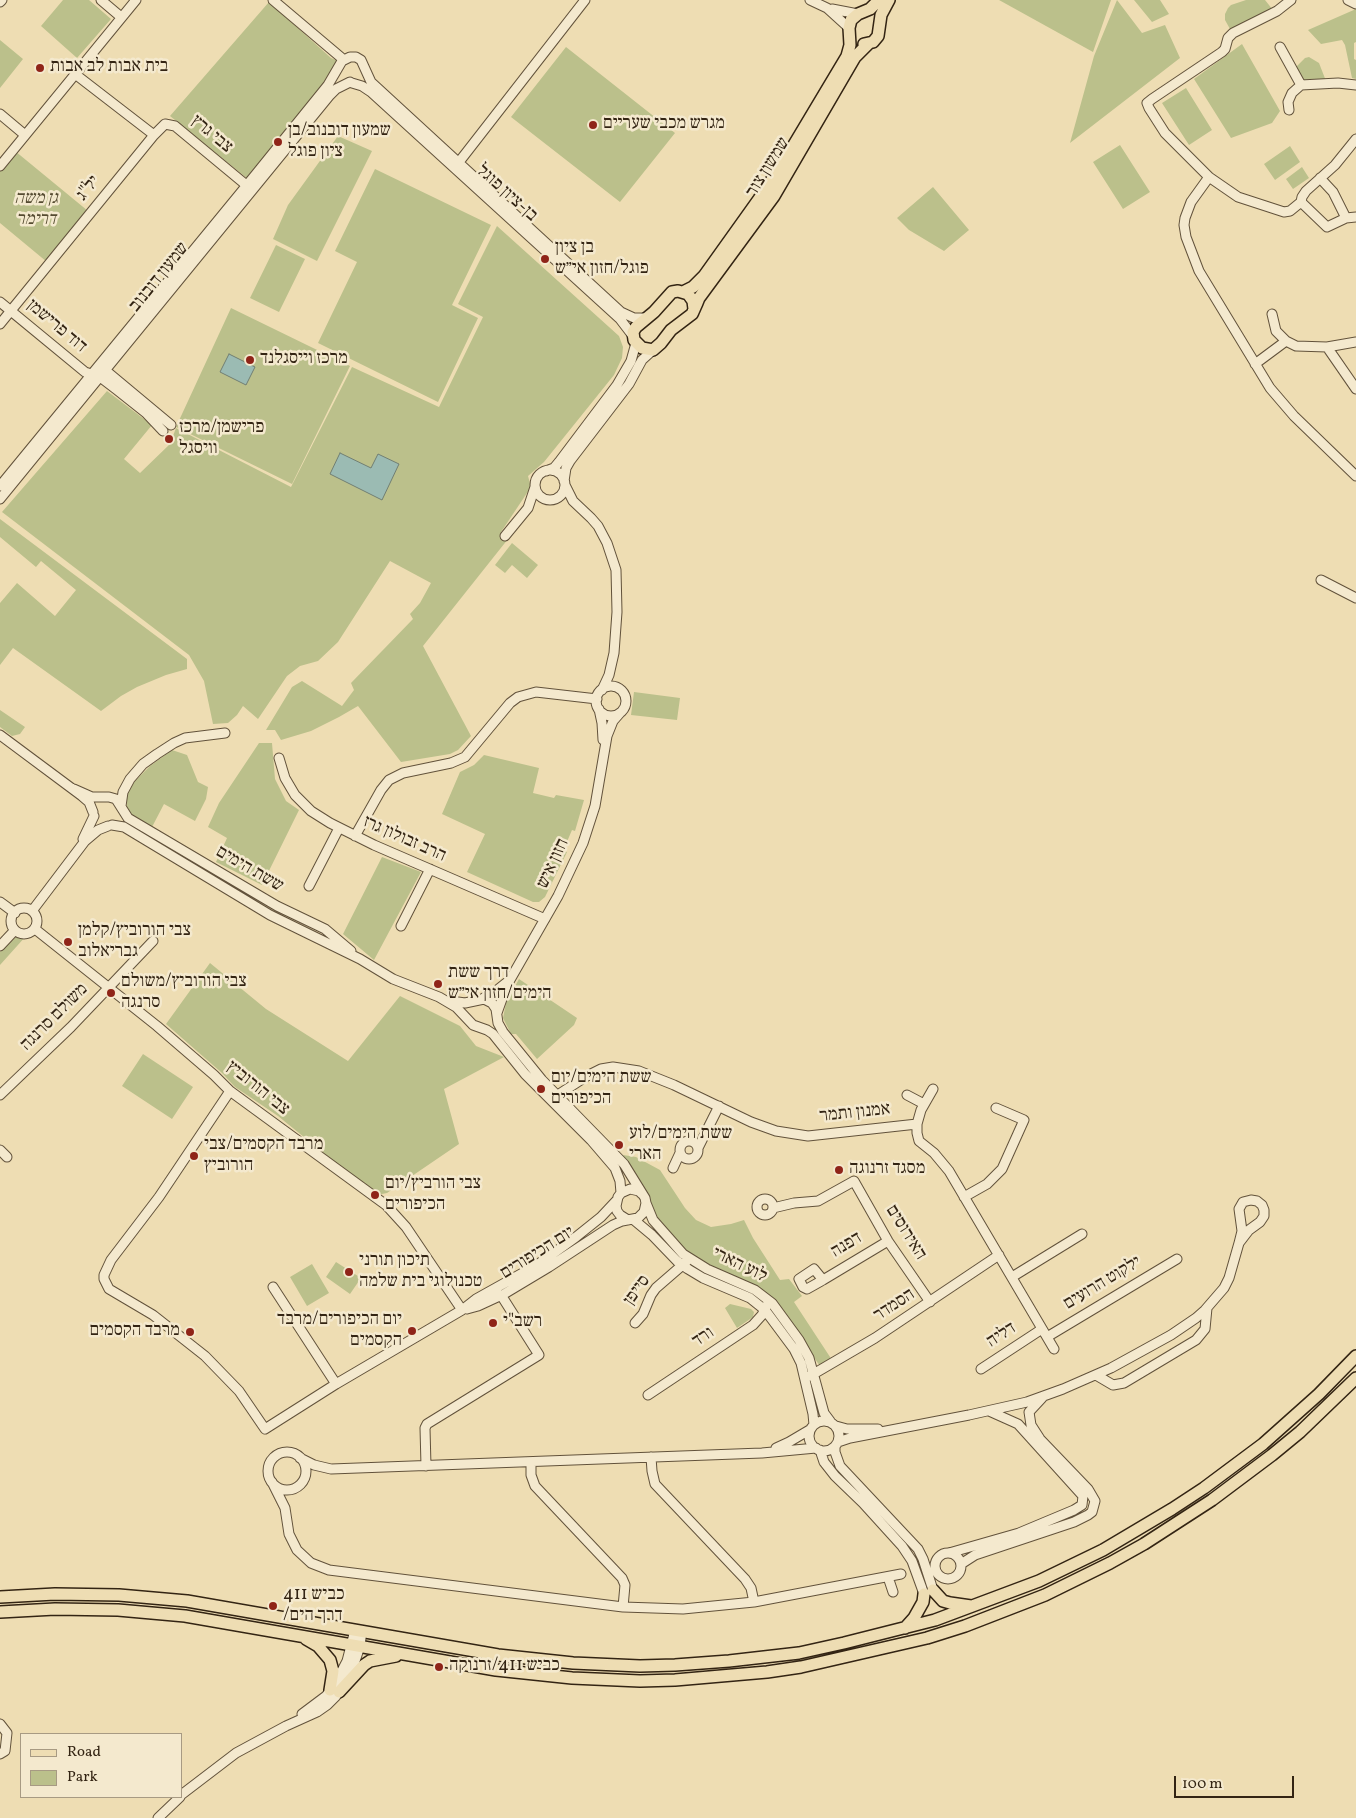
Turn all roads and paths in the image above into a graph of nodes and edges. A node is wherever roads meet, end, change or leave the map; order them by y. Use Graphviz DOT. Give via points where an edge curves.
graph roads {
  1 [pos="101,0"];
  2 [pos="136,0"];
  3 [pos="273,0"];
  4 [pos="585,0"];
  5 [pos="810,0"];
  6 [pos="879,0"];
  7 [pos="889,0"];
  8 [pos="1291,0"];
  9 [pos="1348,0"];
  10 [pos="1356,4"];
  11 [pos="827,8"];
  12 [pos="861,13"];
  13 [pos="121,18"];
  14 [pos="880,26"];
  15 [pos="849,30"];
  16 [pos="869,43"];
  17 [pos="1280,47"];
  18 [pos="342,64"];
  19 [pos="365,70"];
  20 [pos="75,74"];
  21 [pos="351,82"];
  22 [pos="1301,85"];
  23 [pos="1356,85"];
  24 [pos="1289,110"];
  25 [pos="0,114"];
  26 [pos="25,135"];
  27 [pos="154,135"];
  28 [pos="1356,140"];
  29 [pos="459,162"];
  30 [pos="0,166"];
  31 [pos="1209,177"];
  32 [pos="1320,178"];
  33 [pos="250,188"];
  34 [pos="1301,202"];
  35 [pos="1351,218"];
  36 [pos="683,292"];
  37 [pos="0,302"];
  38 [pos="694,309"];
  39 [pos="11,311"];
  40 [pos="1272,314"];
  41 [pos="646,318"];
  42 [pos="0,324"];
  43 [pos="634,340"];
  44 [pos="1286,341"];
  45 [pos="1356,342"];
  46 [pos="1327,347"];
  47 [pos="653,350"];
  48 [pos="1255,364"];
  49 [pos="99,374"];
  50 [pos="1356,389"];
  51 [pos="171,425"];
  52 [pos="163,431"];
  53 [pos="546,472"];
  54 [pos="1356,476"];
  55 [pos="564,483"];
  56 [pos="536,484"];
  57 [pos="0,486"];
  58 [pos="0,499"];
  59 [pos="551,500"];
  60 [pos="579,507"];
  61 [pos="528,508"];
  62 [pos="505,536"];
  63 [pos="1321,580"];
  64 [pos="1356,598"];
  65 [pos="614,657"];
  66 [pos="622,690"];
  67 [pos="599,695"];
  68 [pos="599,708"];
  69 [pos="620,713"];
  70 [pos="226,733"];
  71 [pos="0,735"];
  72 [pos="279,758"];
  73 [pos="602,760"];
  74 [pos="126,785"];
  75 [pos="74,789"];
  76 [pos="105,797"];
  77 [pos="121,808"];
  78 [pos="93,814"];
  79 [pos="110,826"];
  80 [pos="339,828"];
  81 [pos="355,836"];
  82 [pos="76,852"];
  83 [pos="430,869"];
  84 [pos="309,886"];
  85 [pos="0,902"];
  86 [pos="32,911"];
  87 [pos="14,913"];
  88 [pos="545,919"];
  89 [pos="402,926"];
  90 [pos="34,929"];
  91 [pos="15,930"];
  92 [pos="153,941"];
  93 [pos="0,946"];
  94 [pos="360,959"];
  95 [pos="514,973"];
  96 [pos="108,988"];
  97 [pos="446,1000"];
  98 [pos="478,1000"];
  99 [pos="496,1014"];
  100 [pos="469,1020"];
  101 [pos="482,1028"];
  102 [pos="933,1089"];
  103 [pos="230,1091"];
  104 [pos="0,1095"];
  105 [pos="907,1095"];
  106 [pos="554,1097"];
  107 [pos="924,1104"];
  108 [pos="718,1106"];
  109 [pos="996,1108"];
  110 [pos="917,1124"];
  111 [pos="698,1148"];
  112 [pos="680,1153"];
  113 [pos="673,1168"];
  114 [pos="621,1192"];
  115 [pos="642,1194"];
  116 [pos="964,1197"];
  117 [pos="616,1201"];
  118 [pos="646,1203"];
  119 [pos="773,1208"];
  120 [pos="631,1220"];
  121 [pos="1082,1234"];
  122 [pos="888,1240"];
  123 [pos="1239,1243"];
  124 [pos="999,1255"];
  125 [pos="1177,1259"];
  126 [pos="686,1262"];
  127 [pos="1012,1277"];
  128 [pos="823,1280"];
  129 [pos="273,1287"];
  130 [pos="501,1295"];
  131 [pos="769,1300"];
  132 [pos="930,1302"];
  133 [pos="1207,1308"];
  134 [pos="462,1310"];
  135 [pos="765,1310"];
  136 [pos="635,1323"];
  137 [pos="1045,1333"];
  138 [pos="1054,1349"];
  139 [pos="1356,1356"];
  140 [pos="980,1369"];
  141 [pos="814,1374"];
  142 [pos="1096,1375"];
  143 [pos="1356,1378"];
  144 [pos="805,1379"];
  145 [pos="336,1384"];
  146 [pos="648,1395"];
  147 [pos="1043,1397"];
  148 [pos="989,1411"];
  149 [pos="833,1423"];
  150 [pos="812,1427"];
  151 [pos="886,1431"];
  152 [pos="837,1444"];
  153 [pos="818,1449"];
  154 [pos="762,1453"];
  155 [pos="651,1457"];
  156 [pos="300,1458"];
  157 [pos="531,1462"];
  158 [pos="426,1466"];
  159 [pos="331,1469"];
  160 [pos="272,1482"];
  161 [pos="302,1482"];
  162 [pos="293,1488"];
  163 [pos="284,1508"];
  164 [pos="949,1553"];
  165 [pos="961,1564"];
  166 [pos="901,1574"];
  167 [pos="888,1577"];
  168 [pos="893,1592"];
  169 [pos="928,1592"];
  170 [pos="0,1597"];
  171 [pos="754,1602"];
  172 [pos="623,1607"];
  173 [pos="973,1607"];
  174 [pos="0,1612"];
  175 [pos="906,1628"];
  176 [pos="359,1631"];
  177 [pos="300,1635"];
  178 [pos="356,1645"];
  179 [pos="408,1654"];
  180 [pos="334,1691"];
  181 [pos="0,1724"];
  182 [pos="0,1754"];
  183 [pos="182,1794"];
  184 [pos="178,1798"];
  185 [pos="158,1818"];
  1 -- 13 [label="street"];
  2 -- 13 [label="street"];
  3 -- 18 [label="street"];
  4 -- 29 [label="street, בן-ציון פוגל"];
  5 -- 11 [label="street"];
  6 -- 12 [label="main road" via="874,7"];
  7 -- 14 [label="main road" via="881,15"];
  8 -- 31 [label="street" via="1277,11 1233,33 1222,52 1148,103 1165,133"];
  9 -- 10 [label="street"];
  11 -- 12 [label="street"];
  11 -- 15 [label="street"];
  12 -- 14 [label="main road" via="872,14"];
  12 -- 15 [label="main road" via="851,20"];
  13 -- 20 [label="street"];
  14 -- 16 [label="main road" via="878,36"];
  15 -- 16 [label="main road" via="857,42"];
  15 -- 36 [label="main road, שמשון צור" via="847,56 778,170 699,282"];
  16 -- 38 [label="main road, שמשון צור" via="855,57 774,196"];
  17 -- 22 [label="street"];
  18 -- 19 [label="street" via="350,57 358,58"];
  18 -- 21 [label="street" via="341,76"];
  18 -- 33 [label="street, שמעון דובנוב"];
  19 -- 21 [label="street" via="361,79"];
  19 -- 29 [label="street, בן-ציון פוגל" via="371,82"];
  20 -- 26 [label="street"];
  20 -- 27 [label="street"];
  21 -- 33 [label="street, שמעון דובנוב" via="330,94"];
  21 -- 43 [label="street, בן-ציון פוגל" via="371,92 620,319"];
  22 -- 23 [label="street"];
  22 -- 24 [label="street" via="1292,93"];
  25 -- 26 [label="street"];
  26 -- 30 [label="street"];
  27 -- 33 [label="street, צבי גרץ" via="165,124 175,126"];
  27 -- 39 [label="street, יל\"ג"];
  28 -- 32 [label="street"];
  29 -- 41 [label="street, בן-ציון פוגל" via="622,312 634,318"];
  31 -- 34 [label="street" via="1238,197 1278,211 1290,211"];
  31 -- 48 [label="street" via="1187,210 1186,237 1199,271"];
  32 -- 34 [label="street" via="1306,191"];
  32 -- 35 [label="street"];
  33 -- 49 [label="street, שמעון דובנוב"];
  33 -- 49 [label="street, שמעון דובנוב"];
  34 -- 35 [label="street" via="1327,227"];
  36 -- 38 [label="main road" via="692,298"];
  36 -- 41 [label="main road, שמשון צור" via="670,293"];
  37 -- 39 [label="street, דוד פרישמן"];
  38 -- 47 [label="main road, שמשון צור"];
  39 -- 42 [label="street, יל\"ג"];
  39 -- 49 [label="street, דוד פרישמן" via="85,372"];
  40 -- 44 [label="street" via="1276,331"];
  41 -- 43 [label="main road, שמשון צור" via="636,326"];
  43 -- 47 [label="main road" via="644,349"];
  43 -- 53 [label="street" via="631,361 617,385 557,465"];
  44 -- 46 [label="street" via="1296,346"];
  44 -- 48 [label="street"];
  45 -- 46 [label="street"];
  46 -- 50 [label="street"];
  47 -- 55 [label="street" via="642,360 629,384 573,456 566,468"];
  48 -- 54 [label="street" via="1283,404"];
  49 -- 51 [label="street, דוד פרישמן"];
  49 -- 52 [label="street, דוד פרישמן"];
  49 -- 57 [label="street, שמעון דובנוב"];
  49 -- 58 [label="street, שמעון דובנוב"];
  53 -- 55 [label="street" via="557,472"];
  53 -- 56 [label="street" via="538,477"];
  55 -- 59 [label="street" via="561,496"];
  55 -- 60 [label="street" via="569,497"];
  56 -- 59 [label="street" via="538,494"];
  56 -- 61 [label="street"];
  59 -- 60 [label="street"];
  59 -- 61 [label="street"];
  60 -- 65 [label="street" via="598,526 613,560 618,598"];
  61 -- 62 [label="street"];
  63 -- 64 [label="street"];
  65 -- 66 [label="street" via="614,672"];
  65 -- 67 [label="street"];
  66 -- 67 [label="street" via="611,686"];
  66 -- 69 [label="street" via="626,703"];
  67 -- 68 [label="street"];
  67 -- 81 [label="street" via="536,692 518,697 465,757 403,773 389,780"];
  68 -- 69 [label="street" via="610,715"];
  68 -- 73 [label="street, חזון איש" via="603,728"];
  69 -- 73 [label="street, חזון איש" via="608,733"];
  70 -- 74 [label="street" via="195,736 174,743 143,764"];
  71 -- 75 [label="street"];
  72 -- 80 [label="street, הרב זבולון גרז" via="295,795 311,811"];
  73 -- 88 [label="street, חזון איש" via="590,823"];
  74 -- 76 [label="street" via="116,794"];
  74 -- 77 [label="street"];
  75 -- 76 [label="street" via="89,796"];
  75 -- 78 [label="street" via="89,802"];
  76 -- 77 [label="street" via="116,799"];
  76 -- 78 [label="street" via="96,803"];
  77 -- 79 [label="street" via="120,818"];
  77 -- 94 [label="street, ששת הימים" via="128,818 277,906 325,929"];
  78 -- 79 [label="street" via="99,823"];
  78 -- 82 [label="street"];
  79 -- 82 [label="street" via="92,834"];
  79 -- 94 [label="street, ששת הימים" via="124,827 270,915"];
  80 -- 81 [label="street, הרב זבולון גרז"];
  80 -- 84 [label="street"];
  81 -- 83 [label="street, הרב זבולון גרז"];
  82 -- 86 [label="street"];
  83 -- 88 [label="street, הרב זבולון גרז"];
  83 -- 89 [label="street"];
  85 -- 87 [label="street"];
  86 -- 87 [label="street" via="25,908"];
  86 -- 90 [label="street" via="37,922"];
  87 -- 91 [label="street" via="12,924"];
  88 -- 95 [label="street, חזון איש"];
  90 -- 91 [label="street" via="27,934"];
  90 -- 96 [label="street, צבי הורוביץ"];
  91 -- 93 [label="street"];
  92 -- 96 [label="street, משולם סרנגה"];
  94 -- 97 [label="street, ששת הימים" via="393,979"];
  95 -- 98 [label="street, חזון איש" via="499,989"];
  95 -- 99 [label="street, חזון איש"];
  96 -- 103 [label="street, צבי הורוביץ"];
  96 -- 104 [label="street, משולם סרנגה"];
  97 -- 98 [label="street, ששת הימים" via="460,1003"];
  97 -- 100 [label="street, ששת הימים"];
  98 -- 99 [label="street" via="492,1003"];
  98 -- 100 [label="street" via="468,1009"];
  99 -- 101 [label="street" via="492,1024"];
  99 -- 106 [label="street" via="503,1032"];
  100 -- 101 [label="street" via="473,1026"];
  101 -- 106 [label="street" via="493,1034 525,1074"];
  102 -- 107 [label="street"];
  103 -- 134 [label="street, צבי הורוביץ" via="386,1205 406,1227"];
  103 -- 145 [label="street, יום הכיפורים" via="159,1197 111,1260 104,1280 108,1289 153,1315 205,1356 239,1392 265,1430"];
  105 -- 107 [label="street"];
  106 -- 108 [label="street, אמנון ותמר" via="601,1069 620,1067 639,1071"];
  106 -- 114 [label="street" via="615,1168"];
  106 -- 115 [label="street" via="624,1164"];
  107 -- 110 [label="street"];
  108 -- 110 [label="street, אמנון ותמר" via="776,1131 808,1136"];
  108 -- 111 [label="street"];
  109 -- 116 [label="street" via="1024,1120 1002,1169 987,1184"];
  110 -- 116 [label="street, אמנון ותמר" via="919,1141 942,1162"];
  111 -- 112 [label="street" via="691,1159"];
  111 -- 112 [label="street" via="692,1141 686,1141 681,1145"];
  112 -- 113 [label="street"];
  114 -- 115 [label="street" via="630,1189"];
  114 -- 117 [label="street"];
  115 -- 118 [label="street"];
  116 -- 124 [label="street, אמנון ותמר"];
  117 -- 120 [label="street" via="620,1215"];
  117 -- 134 [label="street, יום הכיפורים" via="554,1253"];
  118 -- 120 [label="street" via="644,1212"];
  118 -- 126 [label="street, לוע הארי" via="650,1216"];
  119 -- 122 [label="street, האירוסים" via="818,1201 854,1181"];
  120 -- 126 [label="street, לוע הארי" via="648,1231 666,1250"];
  120 -- 130 [label="street, יום הכיפורים" via="613,1225"];
  121 -- 127 [label="street"];
  122 -- 128 [label="street, דפנה"];
  122 -- 132 [label="street, האירוסים"];
  123 -- 123 [label="street" via="1263,1218 1263,1208 1257,1201 1245,1201 1239,1209 1242,1231"];
  123 -- 133 [label="street" via="1229,1278"];
  124 -- 127 [label="street, אמנון ותמר"];
  124 -- 132 [label="street, הסמדר"];
  125 -- 137 [label="street, ילקוט הרועים"];
  126 -- 131 [label="street, לוע הארי" via="754,1290"];
  126 -- 135 [label="street, לוע הארי" via="703,1278 750,1298"];
  126 -- 136 [label="street, סייפן" via="656,1288"];
  127 -- 137 [label="street, אמנון ותמר"];
  129 -- 145 [label="street"];
  130 -- 134 [label="street, יום הכיפורים"];
  130 -- 158 [label="street" via="538,1355 427,1424"];
  131 -- 135 [label="street, ורד"];
  131 -- 141 [label="street, לוע הארי" via="799,1340"];
  132 -- 141 [label="street, הסמדר"];
  133 -- 142 [label="street" via="1154,1345"];
  133 -- 142 [label="street" via="1205,1330 1196,1340 1124,1383 1113,1384"];
  134 -- 145 [label="street, יום הכיפורים"];
  135 -- 144 [label="street, לוע הארי" via="794,1350"];
  135 -- 146 [label="street, ורד" via="753,1325"];
  137 -- 138 [label="street, אמנון ותמר"];
  137 -- 140 [label="street, דליה"];
  139 -- 173 [label="main road" via="1320,1394 1263,1444 1172,1509 1071,1567"];
  141 -- 144 [label="street, הסמדר"];
  141 -- 149 [label="street, לוע הארי" via="824,1413"];
  142 -- 147 [label="street"];
  143 -- 179 [label="main road" via="1272,1455 1212,1500 1144,1544 1045,1595 927,1638 801,1668 675,1680 563,1677 496,1670"];
  144 -- 150 [label="street, לוע הארי" via="813,1414"];
  147 -- 148 [label="street"];
  147 -- 165 [label="street" via="1029,1412 1031,1426 1088,1489 1095,1501 1092,1512 1074,1522 975,1555"];
  148 -- 151 [label="street"];
  148 -- 164 [label="street" via="1018,1424 1083,1496 1082,1505 1019,1533"];
  149 -- 150 [label="street" via="822,1420"];
  149 -- 151 [label="street" via="847,1429"];
  149 -- 152 [label="street" via="840,1433"];
  150 -- 153 [label="street" via="809,1438"];
  150 -- 154 [label="street" via="789,1442"];
  151 -- 152 [label="street"];
  152 -- 153 [label="street" via="827,1451"];
  152 -- 169 [label="street" via="835,1452 840,1466 918,1549 923,1559"];
  153 -- 154 [label="street"];
  153 -- 169 [label="street" via="835,1476 902,1546"];
  154 -- 155 [label="street"];
  155 -- 157 [label="street"];
  155 -- 171 [label="street" via="655,1484 745,1579"];
  156 -- 159 [label="street"];
  156 -- 160 [label="street" via="292,1453 278,1454 268,1468"];
  156 -- 161 [label="street" via="306,1470"];
  157 -- 158 [label="street"];
  157 -- 172 [label="street" via="535,1486 622,1578 625,1585"];
  158 -- 159 [label="street"];
  159 -- 161 [label="street" via="317,1472"];
  160 -- 162 [label="street" via="282,1489"];
  160 -- 163 [label="street"];
  161 -- 162 [label="street"];
  162 -- 163 [label="street"];
  163 -- 172 [label="street" via="289,1534 297,1550 311,1563 329,1570"];
  164 -- 165 [label="street" via="956,1556"];
  164 -- 165 [label="street" via="942,1554 937,1560 936,1569 940,1575 955,1576"];
  166 -- 167 [label="street"];
  167 -- 168 [label="street"];
  167 -- 171 [label="street"];
  169 -- 173 [label="main road" via="943,1601"];
  169 -- 175 [label="main road"];
  170 -- 176 [label="main road" via="55,1594 129,1596 222,1606"];
  171 -- 172 [label="street" via="683,1609"];
  173 -- 175 [label="main road"];
  174 -- 177 [label="main road" via="118,1610 185,1616"];
  175 -- 176 [label="main road" via="790,1654 640,1666 508,1656"];
  176 -- 178 [label="street"];
  177 -- 178 [label="main road"];
  177 -- 180 [label="main road" via="318,1646 330,1660"];
  178 -- 179 [label="main road"];
  178 -- 180 [label="street"];
  179 -- 180 [label="main road" via="370,1661"];
  180 -- 183 [label="street" via="286,1726 236,1753"];
  181 -- 182 [label="street" via="7,1733 4,1751"];
  184 -- 185 [label="street"];
}
